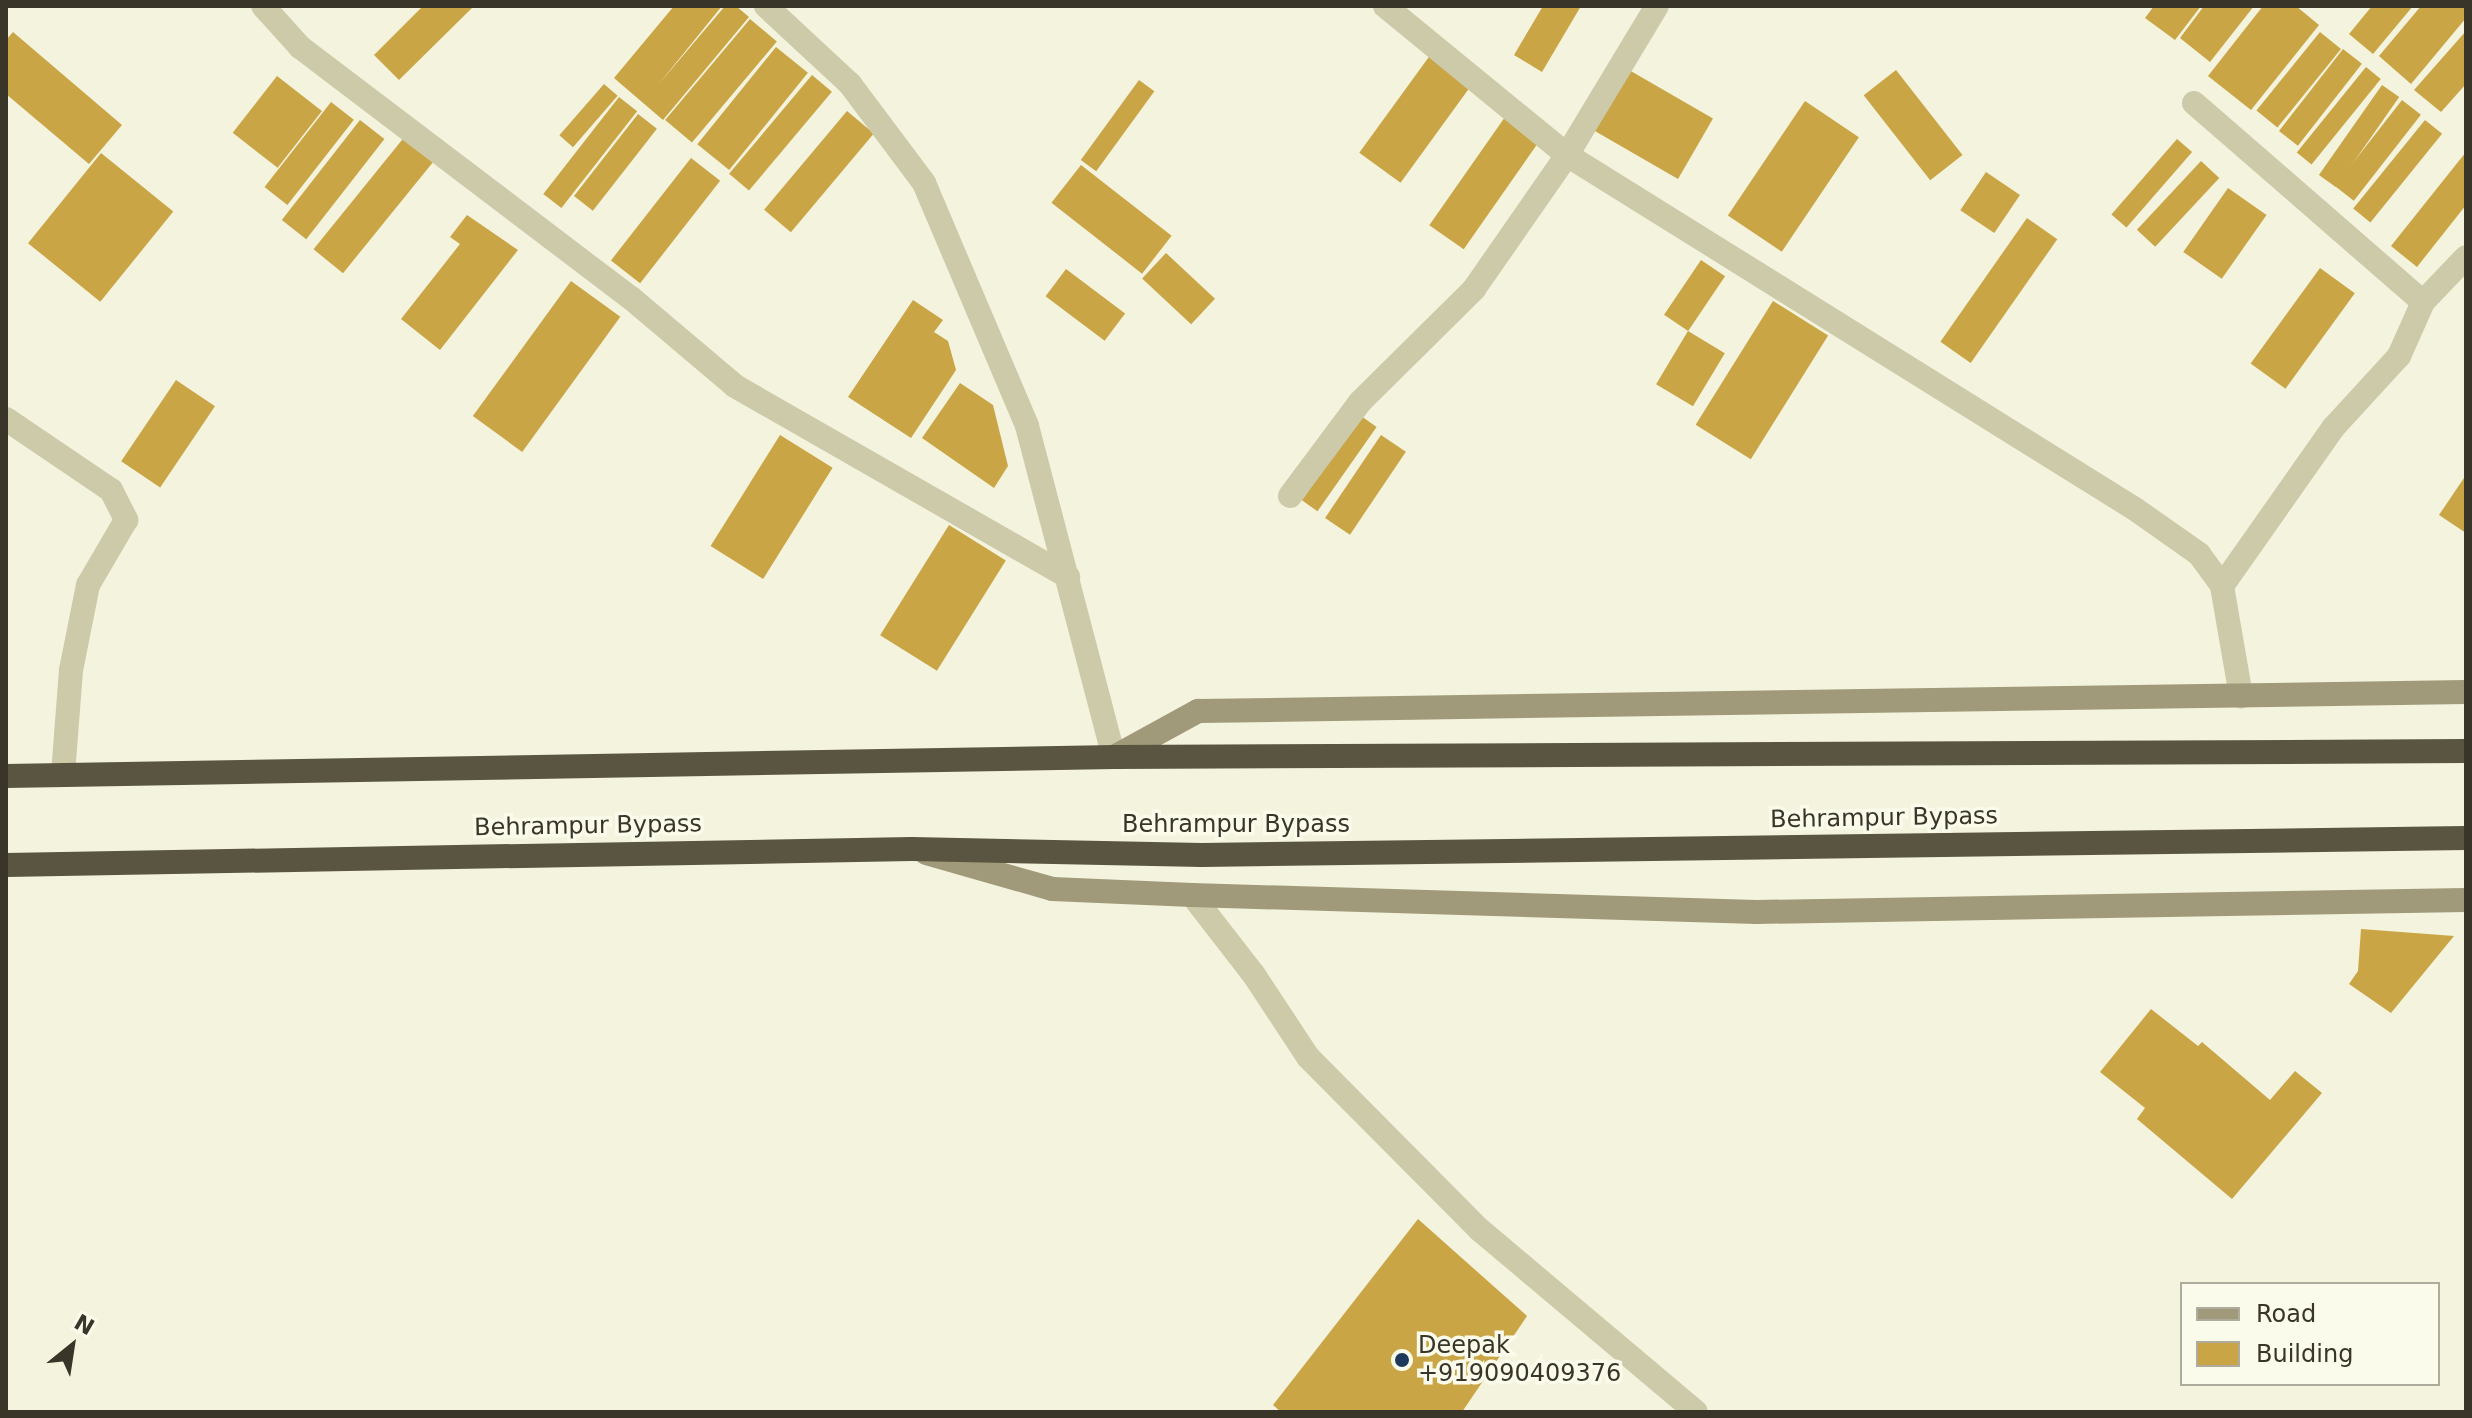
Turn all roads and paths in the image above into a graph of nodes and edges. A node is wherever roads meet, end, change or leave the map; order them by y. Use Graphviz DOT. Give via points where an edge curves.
graph roads {
  1 [pos="263,6"];
  2 [pos="766,6"];
  3 [pos="1385,6"];
  4 [pos="1657,6"];
  5 [pos="2194,103"];
  6 [pos="1567,155"];
  7 [pos="2466,257"];
  8 [pos="2423,302"];
  9 [pos="6,419"];
  10 [pos="1290,496"];
  11 [pos="1068,577"];
  12 [pos="2222,586"];
  13 [pos="2466,692"];
  14 [pos="2241,696"];
  15 [pos="2466,751"];
  16 [pos="1114,757"];
  17 [pos="63,775"];
  18 [pos="6,776"];
  19 [pos="2466,838"];
  20 [pos="912,849"];
  21 [pos="6,865"];
  22 [pos="1192,895"];
  23 [pos="2466,900"];
  24 [pos="1696,1412"];
  1 -- 11 [label="street" via="300,47 631,298 735,386"];
  2 -- 11 [label="street" via="850,84 924,183 1027,426"];
  3 -- 6 [label="street"];
  4 -- 6 [label="street"];
  5 -- 8 [label="street"];
  6 -- 10 [label="street" via="1474,289 1360,402"];
  6 -- 12 [label="street" via="2135,509 2199,554"];
  7 -- 8 [label="street"];
  8 -- 12 [label="street" via="2399,356 2333,428"];
  9 -- 17 [label="street" via="111,490 126,520 88,585 71,670"];
  11 -- 16 [label="street"];
  12 -- 14 [label="street"];
  13 -- 14 [label="street"];
  14 -- 16 [label="street" via="1198,711"];
  15 -- 16 [label="highway"];
  16 -- 17 [label="highway"];
  17 -- 18 [label="highway"];
  19 -- 20 [label="highway, Behrampur Bypass" via="1202,855"];
  20 -- 21 [label="highway, Behrampur Bypass"];
  20 -- 22 [label="street" via="1052,889"];
  22 -- 23 [label="street" via="1757,912"];
  22 -- 24 [label="street" via="1308,1057 1480,1230"];
}
